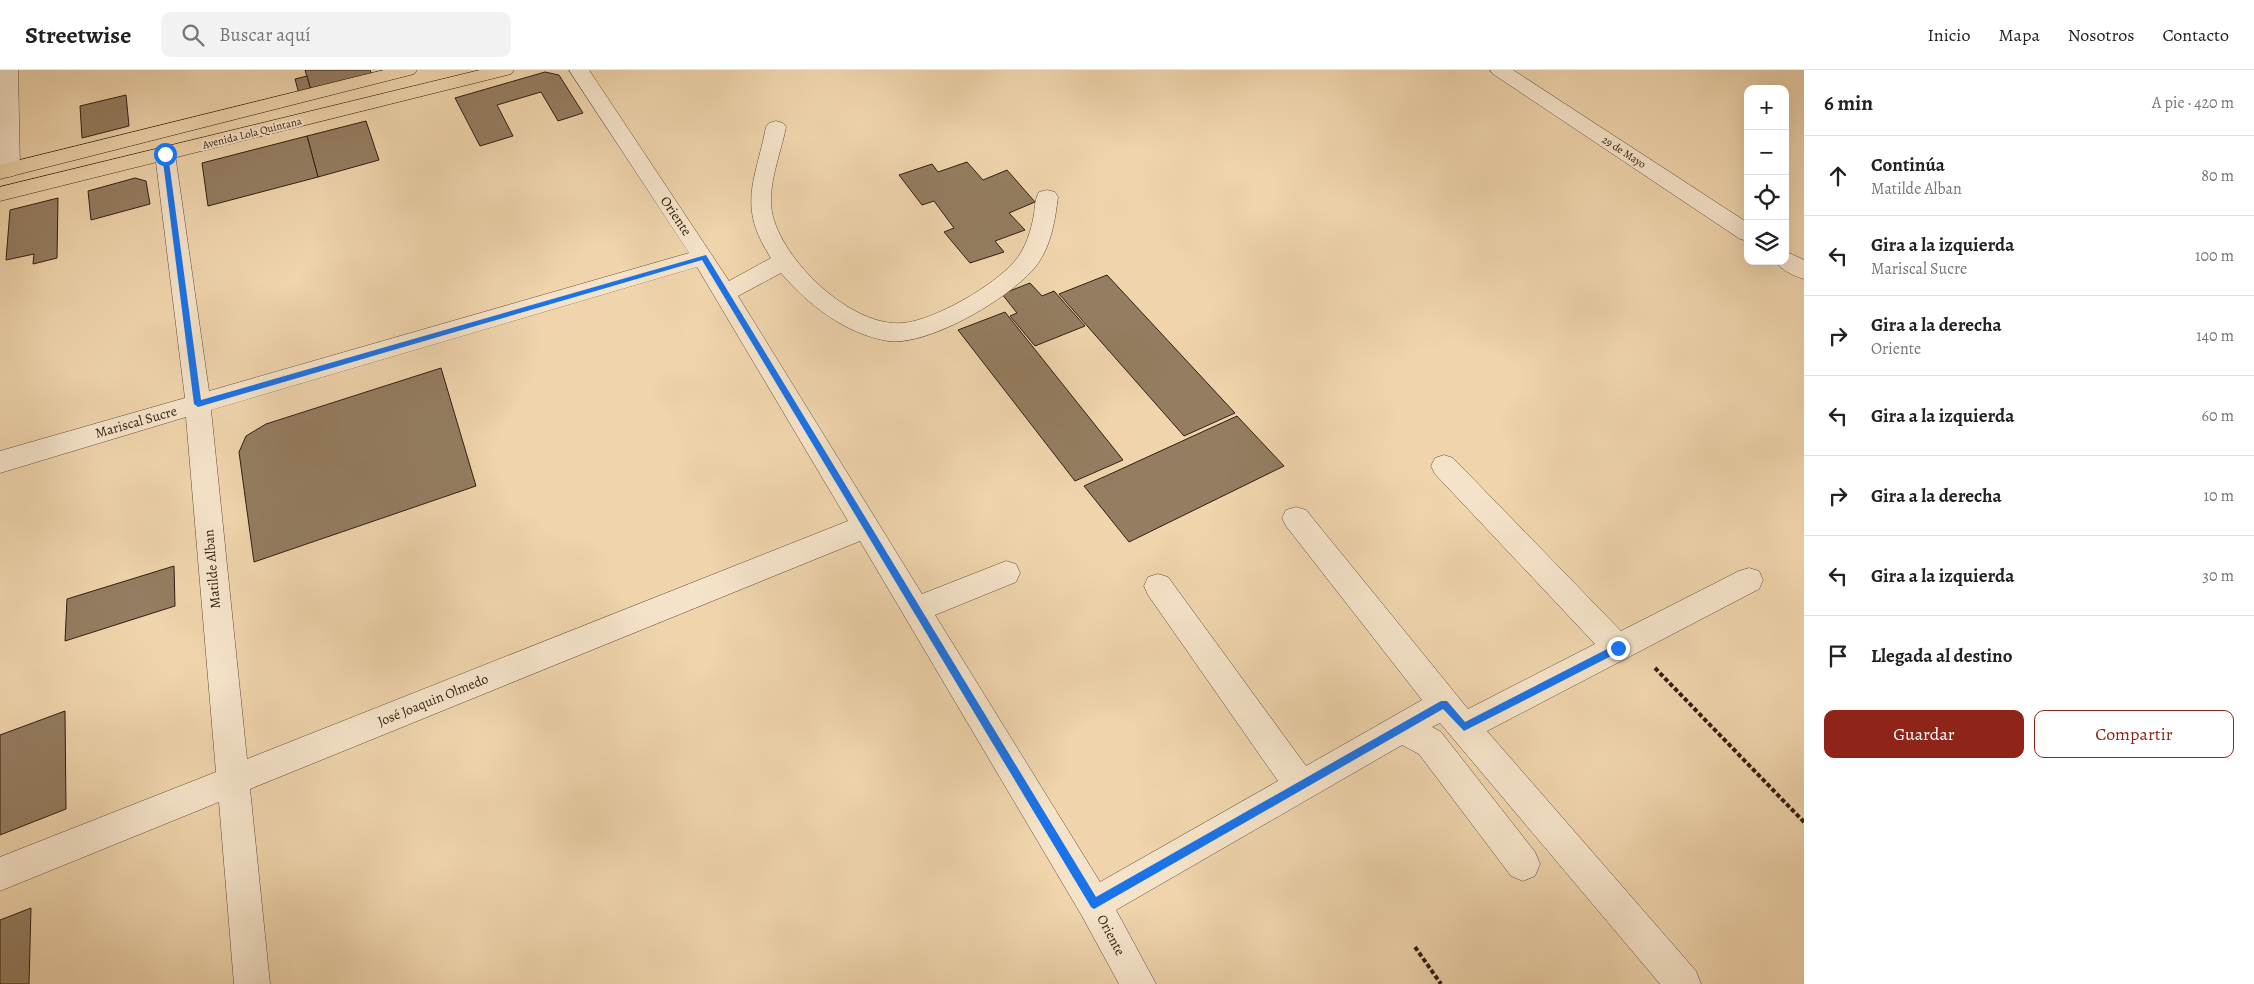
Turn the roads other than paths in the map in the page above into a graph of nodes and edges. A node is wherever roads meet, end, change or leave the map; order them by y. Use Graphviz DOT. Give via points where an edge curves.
graph roads {
  1 [pos="8,70"];
  2 [pos="407,70"];
  3 [pos="504,70"];
  4 [pos="579,70"];
  5 [pos="1500,70"];
  6 [pos="380,73"];
  7 [pos="776,127"];
  8 [pos="165,154"];
  9 [pos="4,171"];
  10 [pos="0,194"];
  11 [pos="1047,197"];
  12 [pos="1744,231"];
  13 [pos="703,257"];
  14 [pos="784,261"];
  15 [pos="1789,261"];
  16 [pos="1804,271"];
  17 [pos="725,293"];
  18 [pos="198,404"];
  19 [pos="0,462"];
  20 [pos="1444,466"];
  21 [pos="1296,518"];
  22 [pos="867,526"];
  23 [pos="1006,573"];
  24 [pos="1750,580"];
  25 [pos="1158,586"];
  26 [pos="917,610"];
  27 [pos="1624,645"];
  28 [pos="1454,715"];
  29 [pos="1401,729"];
  30 [pos="232,781"];
  31 [pos="1302,786"];
  32 [pos="1523,864"];
  33 [pos="0,874"];
  34 [pos="1094,904"];
  35 [pos="1128,981"];
  36 [pos="252,984"];
  37 [pos="1683,984"];
  1 -- 9 [label="street"];
  2 -- 6 [label="main road, Avenida Lola Quintana"];
  3 -- 8 [label="main road, Avenida Lola Quintana"];
  4 -- 13 [label="street, Oriente"];
  5 -- 12 [label="street, 29 de Mayo"];
  6 -- 9 [label="main road, Avenida Lola Quintana"];
  7 -- 14 [label="street" via="759,195 760,216 773,246"];
  8 -- 10 [label="main road, Avenida Lola Quintana"];
  8 -- 18 [label="street, Matilde Alban"];
  11 -- 14 [label="street" via="1041,237 1029,260 1006,284 967,308 909,331 891,333 839,311 814,293"];
  13 -- 17 [label="street, Oriente"];
  13 -- 18 [label="street, Mariscal Sucre"];
  14 -- 17 [label="street"];
  15 -- 16 [label="street"];
  17 -- 22 [label="street, Oriente"];
  18 -- 19 [label="street, Mariscal Sucre"];
  18 -- 30 [label="street, Matilde Alban"];
  20 -- 27 [label="street"];
  21 -- 28 [label="street"];
  22 -- 26 [label="street, Oriente"];
  22 -- 30 [label="street, José Joaquin Olmedo"];
  23 -- 26 [label="street" via="962,588"];
  24 -- 27 [label="street"];
  25 -- 31 [label="street"];
  26 -- 34 [label="street, Oriente"];
  27 -- 28 [label="street"];
  28 -- 29 [label="street"];
  28 -- 37 [label="street"];
  29 -- 31 [label="street"];
  29 -- 32 [label="street" via="1430,743"];
  30 -- 33 [label="street, José Joaquin Olmedo"];
  30 -- 36 [label="street, Matilde Alban"];
  31 -- 34 [label="street"];
  34 -- 35 [label="street, Oriente"];
}
